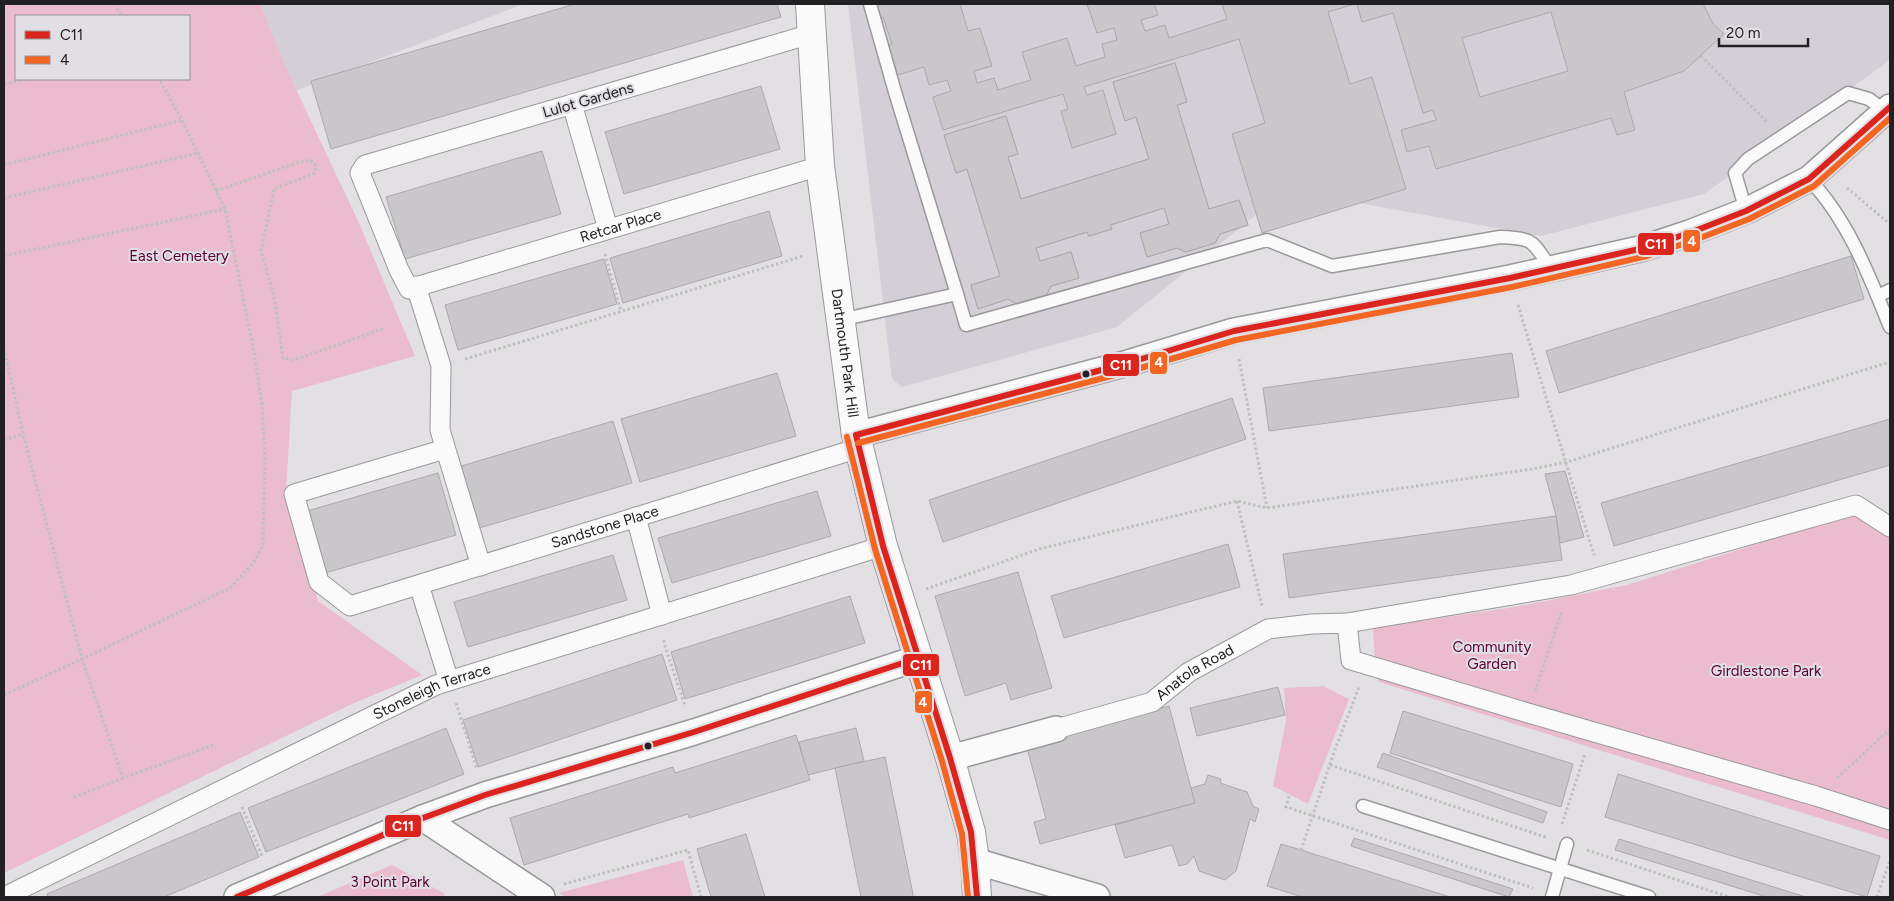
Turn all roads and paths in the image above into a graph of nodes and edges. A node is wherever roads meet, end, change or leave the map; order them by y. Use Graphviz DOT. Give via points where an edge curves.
graph roads {
  1 [pos="114,4"];
  2 [pos="810,4"];
  3 [pos="870,4"];
  4 [pos="121,15"];
  5 [pos="811,34"];
  6 [pos="1701,56"];
  7 [pos="23,80"];
  8 [pos="160,80"];
  9 [pos="4,84"];
  10 [pos="572,104"];
  11 [pos="1888,109"];
  12 [pos="182,120"];
  13 [pos="1782,136"];
  14 [pos="199,153"];
  15 [pos="4,165"];
  16 [pos="820,166"];
  17 [pos="1816,173"];
  18 [pos="216,190"];
  19 [pos="4,198"];
  20 [pos="225,209"];
  21 [pos="1746,211"];
  22 [pos="1890,224"];
  23 [pos="604,230"];
  24 [pos="830,248"];
  25 [pos="4,256"];
  26 [pos="1552,270"];
  27 [pos="1510,278"];
  28 [pos="418,285"];
  29 [pos="1890,290"];
  30 [pos="957,294"];
  31 [pos="1878,296"];
  32 [pos="621,311"];
  33 [pos="840,320"];
  34 [pos="1890,327"];
  35 [pos="385,328"];
  36 [pos="1234,330"];
  37 [pos="4,348"];
  38 [pos="1890,362"];
  39 [pos="441,366"];
  40 [pos="23,434"];
  41 [pos="4,440"];
  42 [pos="857,442"];
  43 [pos="445,449"];
  44 [pos="1567,462"];
  45 [pos="1237,500"];
  46 [pos="1268,508"];
  47 [pos="636,517"];
  48 [pos="1890,527"];
  49 [pos="883,546"];
  50 [pos="481,566"];
  51 [pos="1600,577"];
  52 [pos="1571,584"];
  53 [pos="418,585"];
  54 [pos="899,599"];
  55 [pos="662,615"];
  56 [pos="1347,623"];
  57 [pos="1268,629"];
  58 [pos="918,658"];
  59 [pos="82,659"];
  60 [pos="1359,663"];
  61 [pos="449,681"];
  62 [pos="4,695"];
  63 [pos="1528,713"];
  64 [pos="1056,729"];
  65 [pos="1890,729"];
  66 [pos="694,732"];
  67 [pos="1592,732"];
  68 [pos="214,745"];
  69 [pos="950,758"];
  70 [pos="1330,765"];
  71 [pos="123,778"];
  72 [pos="233,785"];
  73 [pos="485,794"];
  74 [pos="1289,796"];
  75 [pos="1816,796"];
  76 [pos="74,797"];
  77 [pos="1363,806"];
  78 [pos="1313,817"];
  79 [pos="424,818"];
  80 [pos="1890,820"];
  81 [pos="1561,842"];
  82 [pos="1301,850"];
  83 [pos="1890,860"];
  84 [pos="975,861"];
  85 [pos="1560,868"];
  86 [pos="272,882"];
  87 [pos="538,894"];
  88 [pos="1553,896"];
  89 [pos="4,897"];
  90 [pos="237,897"];
  91 [pos="702,897"];
  92 [pos="977,897"];
  93 [pos="1097,897"];
  94 [pos="1649,897"];
  95 [pos="1729,897"];
  96 [pos="1877,897"];
  1 -- 4 [label="path"];
  2 -- 5 [label="street, Dartmouth Park Hill"];
  3 -- 30 [label="lane"];
  5 -- 10 [label="street, Lulot Gardens"];
  5 -- 16 [label="street, Dartmouth Park Hill"];
  6 -- 13 [label="path"];
  7 -- 9 [label="path"];
  8 -- 12 [label="path"];
  10 -- 23 [label="street"];
  10 -- 28 [label="street, Lulot Gardens" via="365,165 360,173 398,270 409,289"];
  11 -- 13 [label="lane" via="1848,93"];
  11 -- 17 [label="street"];
  12 -- 14 [label="path"];
  12 -- 15 [label="path"];
  13 -- 21 [label="lane" via="1748,159 1735,173"];
  14 -- 18 [label="path"];
  14 -- 19 [label="path"];
  16 -- 23 [label="street, Retcar Place"];
  16 -- 24 [label="street, Dartmouth Park Hill"];
  17 -- 21 [label="street"];
  17 -- 22 [label="path"];
  17 -- 31 [label="lane" via="1824,195 1862,258"];
  18 -- 20 [label="path"];
  18 -- 35 [label="path" via="296,163 311,160 316,166 315,173 274,189 260,251 274,296 283,358 294,360"];
  20 -- 25 [label="path"];
  20 -- 59 [label="path" via="262,405 265,456 263,544 254,562 230,588"];
  21 -- 26 [label="street" via="1644,248"];
  23 -- 28 [label="street, Retcar Place"];
  23 -- 32 [label="path"];
  24 -- 32 [label="path"];
  24 -- 33 [label="street, Dartmouth Park Hill"];
  26 -- 27 [label="street"];
  26 -- 30 [label="lane" via="1531,241 1521,238 1500,237 1332,266 1267,240 966,325"];
  27 -- 36 [label="street"];
  27 -- 44 [label="path"];
  28 -- 39 [label="street"];
  29 -- 31 [label="lane"];
  30 -- 33 [label="lane"];
  31 -- 34 [label="lane"];
  32 -- 39 [label="path"];
  33 -- 42 [label="street, Dartmouth Park Hill"];
  36 -- 42 [label="street"];
  36 -- 46 [label="path"];
  37 -- 40 [label="path"];
  38 -- 44 [label="path"];
  39 -- 43 [label="street" via="440,430"];
  40 -- 41 [label="path"];
  40 -- 59 [label="path"];
  42 -- 47 [label="street, Sandstone Place"];
  42 -- 49 [label="street, Dartmouth Park Hill"];
  43 -- 50 [label="street"];
  43 -- 53 [label="street, Sandstone Place" via="294,494 319,582 350,606"];
  44 -- 46 [label="path"];
  44 -- 51 [label="path"];
  45 -- 46 [label="path"];
  45 -- 54 [label="path" via="1039,549"];
  45 -- 57 [label="path"];
  47 -- 50 [label="street, Sandstone Place"];
  47 -- 55 [label="street"];
  48 -- 51 [label="street, Anatola Road" via="1856,505"];
  49 -- 54 [label="street, Dartmouth Park Hill"];
  49 -- 55 [label="street, Stoneleigh Terrace"];
  50 -- 53 [label="street, Sandstone Place"];
  51 -- 52 [label="street, Anatola Road"];
  52 -- 56 [label="street, Anatola Road"];
  52 -- 63 [label="path"];
  53 -- 61 [label="street"];
  54 -- 58 [label="street, Dartmouth Park Hill"];
  55 -- 61 [label="street, Stoneleigh Terrace"];
  55 -- 66 [label="path" via="664,646"];
  56 -- 57 [label="street, Anatola Road"];
  56 -- 60 [label="street"];
  57 -- 64 [label="street, Anatola Road" via="1189,672 1152,702"];
  58 -- 66 [label="street"];
  58 -- 69 [label="street, Dartmouth Park Hill"];
  59 -- 62 [label="path"];
  59 -- 71 [label="path"];
  60 -- 63 [label="street"];
  60 -- 70 [label="path"];
  61 -- 72 [label="street, Stoneleigh Terrace"];
  61 -- 73 [label="path"];
  63 -- 67 [label="street"];
  64 -- 69 [label="street, Anatola Road"];
  65 -- 75 [label="path"];
  66 -- 73 [label="street"];
  67 -- 75 [label="street"];
  67 -- 81 [label="path"];
  68 -- 71 [label="path"];
  69 -- 84 [label="street, Dartmouth Park Hill" via="971,832"];
  70 -- 78 [label="path"];
  70 -- 81 [label="path"];
  71 -- 76 [label="path"];
  72 -- 86 [label="path"];
  72 -- 89 [label="street, Stoneleigh Terrace"];
  73 -- 79 [label="street"];
  74 -- 78 [label="path" via="1286,808"];
  75 -- 80 [label="street"];
  77 -- 85 [label="lane"];
  78 -- 82 [label="path"];
  78 -- 88 [label="path"];
  79 -- 86 [label="street"];
  79 -- 87 [label="street"];
  81 -- 85 [label="lane"];
  81 -- 95 [label="path"];
  83 -- 96 [label="path"];
  84 -- 92 [label="street, Dartmouth Park Hill"];
  84 -- 93 [label="street"];
  85 -- 88 [label="lane"];
  85 -- 94 [label="lane"];
  86 -- 90 [label="street"];
  87 -- 91 [label="path" via="688,850"];
}
